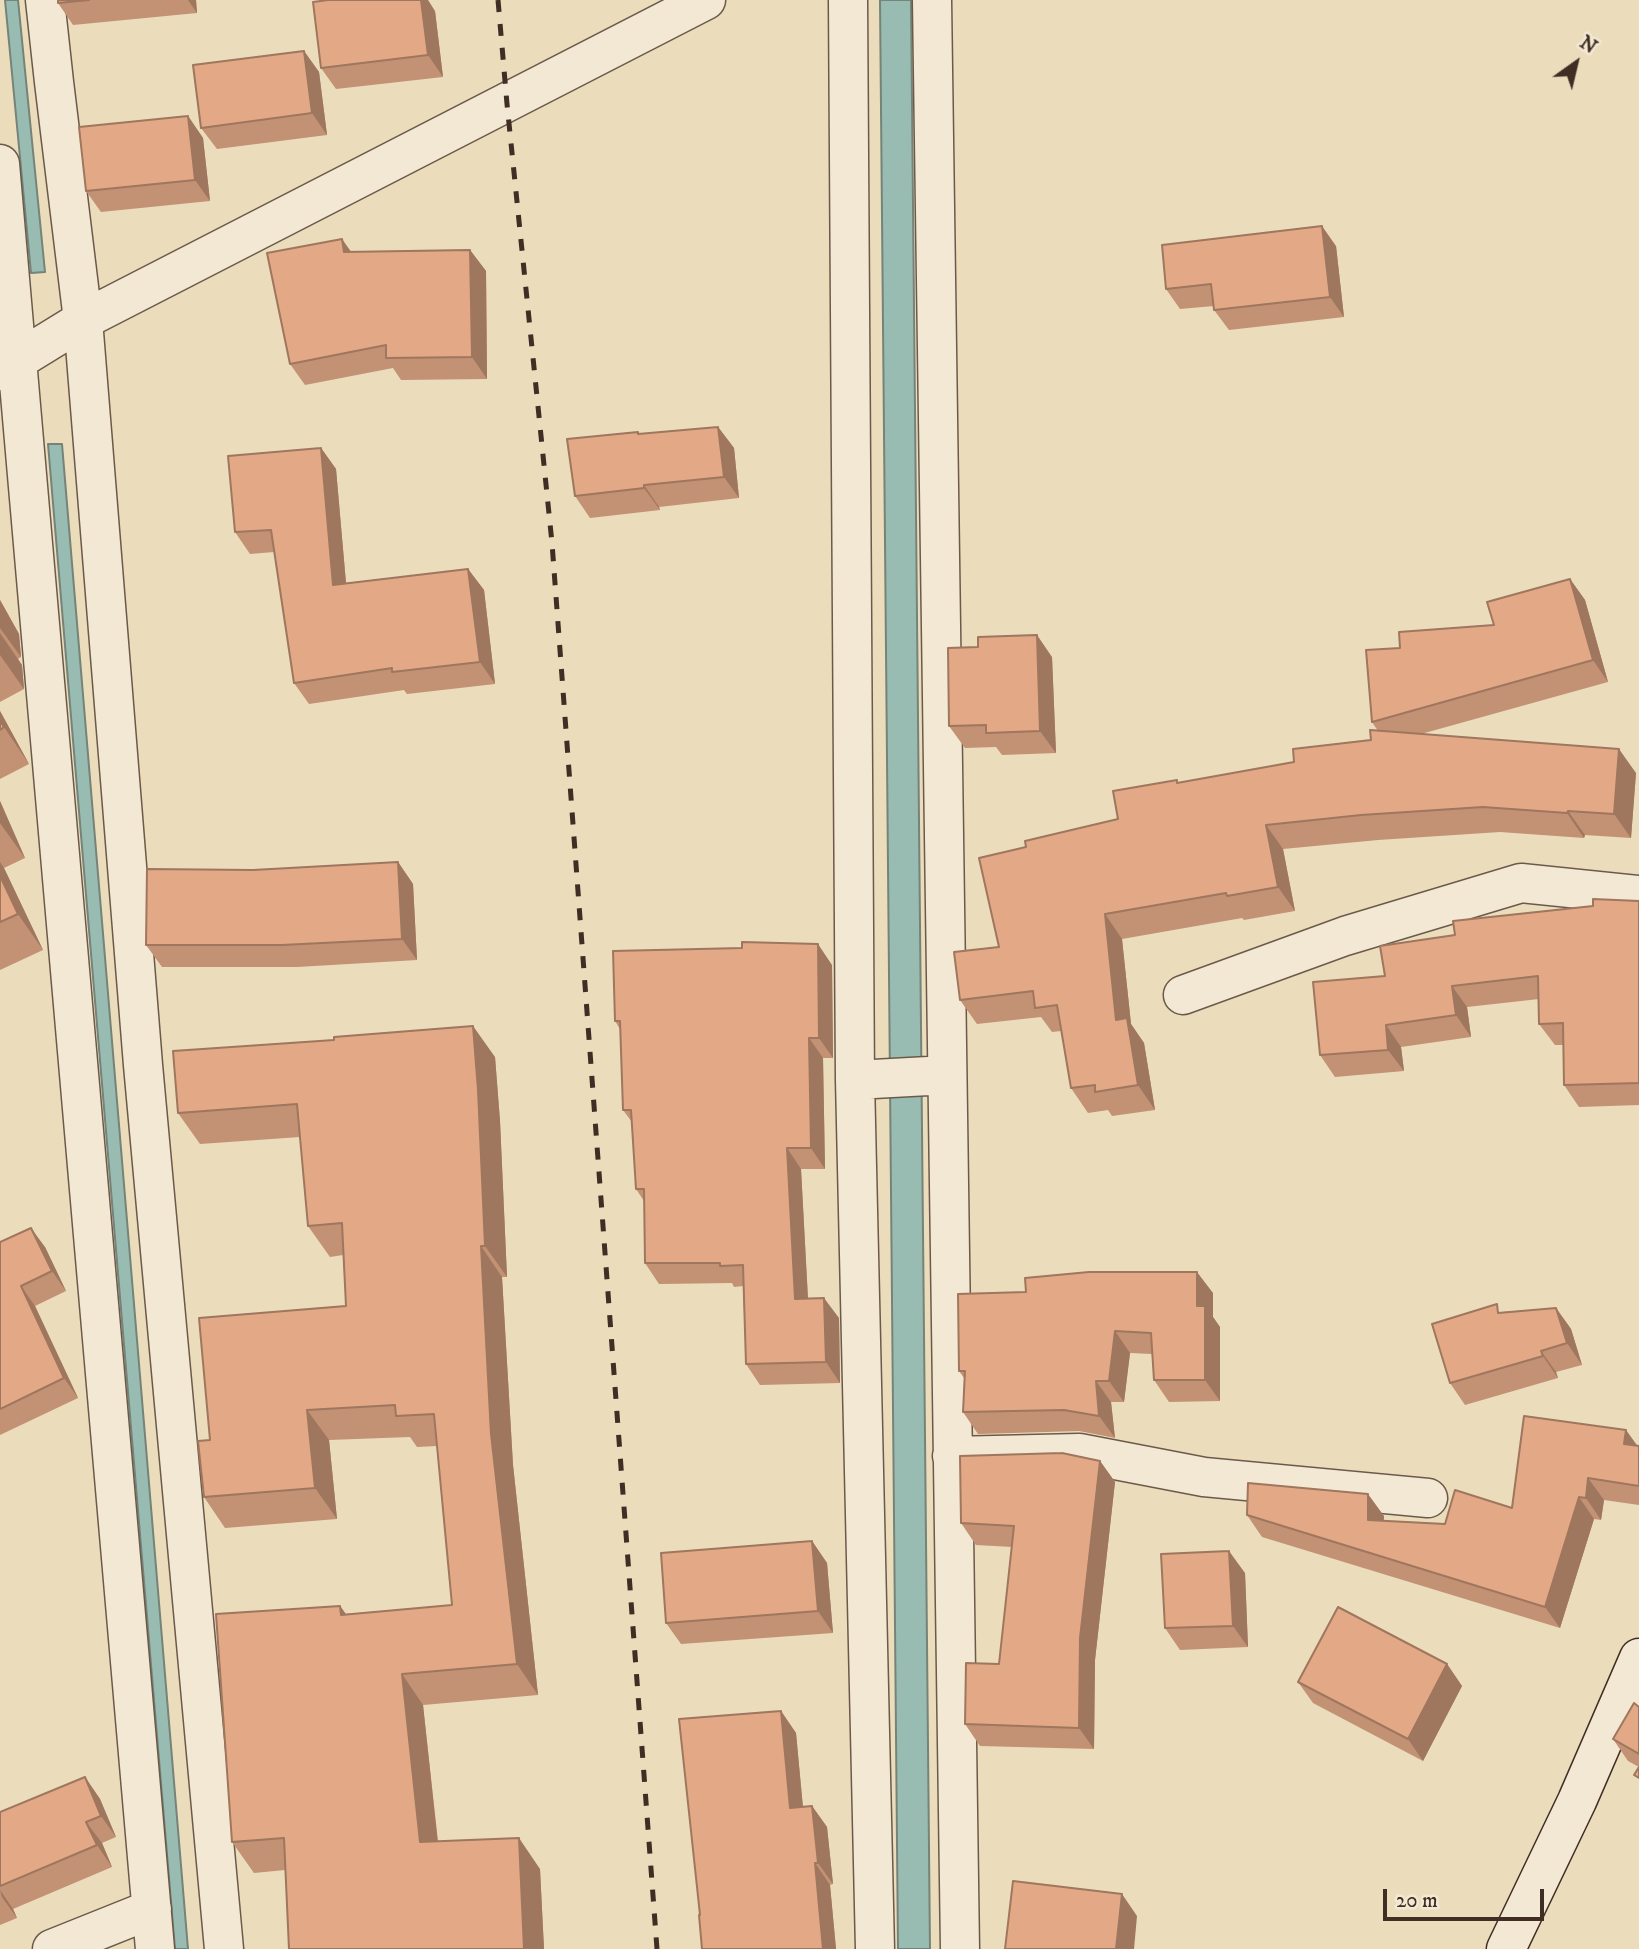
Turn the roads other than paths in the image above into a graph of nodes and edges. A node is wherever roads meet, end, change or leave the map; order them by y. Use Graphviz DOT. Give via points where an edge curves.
graph roads {
  1 [pos="45,0"];
  2 [pos="706,0"];
  3 [pos="848,0"];
  4 [pos="932,0"];
  5 [pos="0,163"];
  6 [pos="83,320"];
  7 [pos="9,366"];
  8 [pos="1639,895"];
  9 [pos="1183,995"];
  10 [pos="939,1075"];
  11 [pos="866,1080"];
  12 [pos="953,1456"];
  13 [pos="1428,1498"];
  14 [pos="1639,1658"];
  15 [pos="152,1909"];
  16 [pos="52,1949"];
  17 [pos="155,1949"];
  18 [pos="224,1949"];
  19 [pos="876,1949"];
  20 [pos="960,1949"];
  21 [pos="1507,1949"];
  1 -- 6 [label="street"];
  2 -- 6 [label="street"];
  3 -- 11 [label="street"];
  4 -- 10 [label="street"];
  5 -- 7 [label="street"];
  6 -- 7 [label="street"];
  6 -- 18 [label="street" via="143,1065"];
  7 -- 15 [label="street"];
  8 -- 9 [label="street" via="1521,883 1345,936"];
  10 -- 11 [label="street"];
  10 -- 12 [label="street"];
  11 -- 19 [label="street"];
  12 -- 13 [label="street" via="1079,1453 1204,1477"];
  12 -- 20 [label="street"];
  14 -- 21 [label="street"];
  15 -- 16 [label="street"];
  15 -- 17 [label="street"];
}
